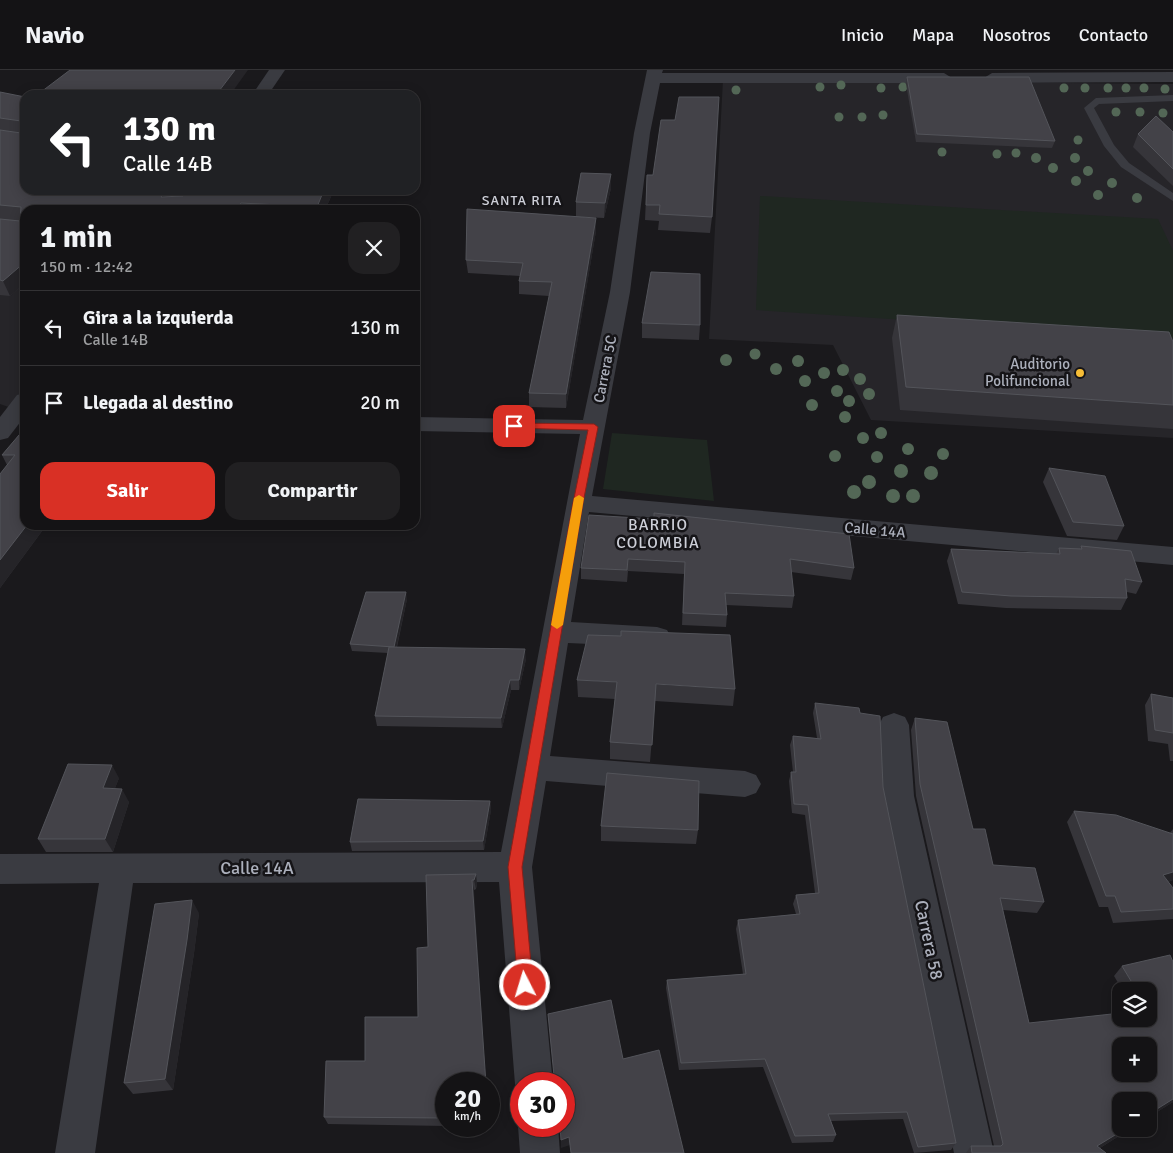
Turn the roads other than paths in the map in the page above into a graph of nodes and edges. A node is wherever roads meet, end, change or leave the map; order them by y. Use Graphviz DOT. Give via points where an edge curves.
graph roads {
  1 [pos="277,70"];
  2 [pos="654,74"];
  3 [pos="1120,74"];
  4 [pos="1173,76"];
  5 [pos="958,78"];
  6 [pos="977,78"];
  7 [pos="263,90"];
  8 [pos="1173,98"];
  9 [pos="1173,198"];
  10 [pos="20,408"];
  11 [pos="420,424"];
  12 [pos="594,427"];
  13 [pos="7,429"];
  14 [pos="578,503"];
  15 [pos="1173,556"];
  16 [pos="556,632"];
  17 [pos="679,638"];
  18 [pos="894,725"];
  19 [pos="532,766"];
  20 [pos="745,784"];
  21 [pos="515,867"];
  22 [pos="0,869"];
  23 [pos="118,869"];
  24 [pos="533,1072"];
  25 [pos="539,1137"];
  26 [pos="75,1153"];
  27 [pos="540,1153"];
  28 [pos="974,1153"];
  1 -- 7 [label="street"];
  2 -- 5 [label="street"];
  2 -- 12 [label="street, Carrera 5C" via="642,134 620,292"];
  3 -- 4 [label="street"];
  3 -- 6 [label="street"];
  8 -- 9 [label="lane" via="1096,101 1089,108 1109,146 1125,165"];
  10 -- 13 [label="street"];
  11 -- 12 [label="street"];
  12 -- 14 [label="street, Carrera 5C"];
  14 -- 15 [label="street, Calle 14A"];
  14 -- 16 [label="street, Carrera 5C"];
  16 -- 17 [label="street"];
  16 -- 19 [label="street, Carrera 5C"];
  18 -- 28 [label="street, Carrera 58" via="898,796"];
  19 -- 20 [label="street"];
  19 -- 21 [label="street, Carrera 5C"];
  21 -- 23 [label="street, Calle 14A"];
  21 -- 24 [label="street, Carrera 5C"];
  22 -- 23 [label="street, Calle 14A"];
  23 -- 26 [label="street"];
  25 -- 27 [label="street"];
}
